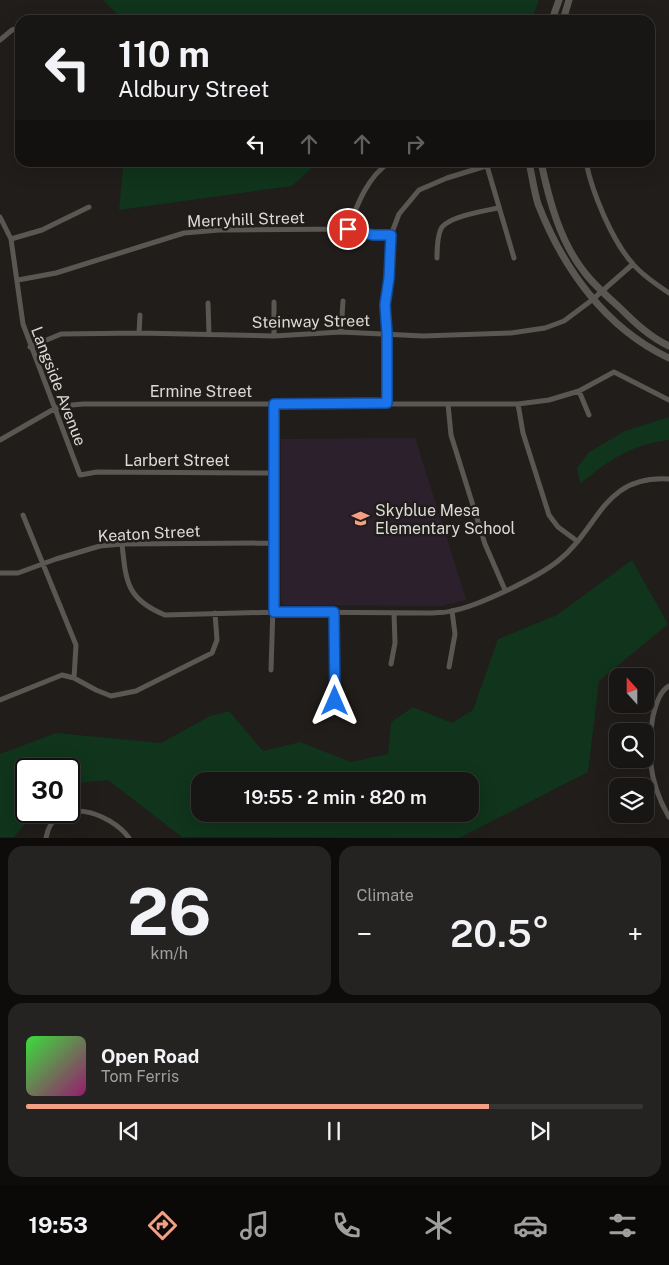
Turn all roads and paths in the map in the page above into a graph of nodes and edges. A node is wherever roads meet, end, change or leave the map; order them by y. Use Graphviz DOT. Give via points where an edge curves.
graph roads {
  1 [pos="558,0"];
  2 [pos="569,0"];
  3 [pos="554,15"];
  4 [pos="564,15"];
  5 [pos="15,29"];
  6 [pos="0,40"];
  7 [pos="385,167"];
  8 [pos="484,167"];
  9 [pos="487,167"];
  10 [pos="530,167"];
  11 [pos="542,167"];
  12 [pos="587,167"];
  13 [pos="89,208"];
  14 [pos="498,208"];
  15 [pos="0,217"];
  16 [pos="348,229"];
  17 [pos="391,235"];
  18 [pos="11,239"];
  19 [pos="437,258"];
  20 [pos="514,258"];
  21 [pos="633,264"];
  22 [pos="18,280"];
  23 [pos="602,291"];
  24 [pos="669,293"];
  25 [pos="592,300"];
  26 [pos="343,301"];
  27 [pos="274,302"];
  28 [pos="208,303"];
  29 [pos="140,314"];
  30 [pos="341,332"];
  31 [pos="138,333"];
  32 [pos="387,333"];
  33 [pos="209,334"];
  34 [pos="274,336"];
  35 [pos="669,346"];
  36 [pos="30,347"];
  37 [pos="669,358"];
  38 [pos="579,390"];
  39 [pos="669,400"];
  40 [pos="387,403"];
  41 [pos="274,404"];
  42 [pos="448,404"];
  43 [pos="518,404"];
  44 [pos="54,409"];
  45 [pos="589,415"];
  46 [pos="0,440"];
  47 [pos="274,473"];
  48 [pos="80,475"];
  49 [pos="669,479"];
  50 [pos="23,515"];
  51 [pos="577,541"];
  52 [pos="274,543"];
  53 [pos="122,544"];
  54 [pos="44,564"];
  55 [pos="0,573"];
  56 [pos="505,590"];
  57 [pos="452,611"];
  58 [pos="274,612"];
  59 [pos="334,612"];
  60 [pos="215,613"];
  61 [pos="394,613"];
  62 [pos="391,664"];
  63 [pos="449,667"];
  64 [pos="271,670"];
  65 [pos="74,678"];
  66 [pos="669,686"];
  67 [pos="0,700"];
  68 [pos="335,701"];
  69 [pos="669,817"];
  70 [pos="46,838"];
  71 [pos="129,838"];
  1 -- 3 [label="main road"];
  2 -- 4 [label="main road"];
  5 -- 6 [label="street"];
  7 -- 16 [label="street" via="368,185"];
  8 -- 17 [label="street" via="419,190 399,214"];
  9 -- 14 [label="street"];
  10 -- 25 [label="main road" via="538,202 559,251"];
  11 -- 23 [label="main road" via="565,243 584,273"];
  12 -- 21 [label="street" via="616,240"];
  13 -- 18 [label="street" via="42,230"];
  14 -- 19 [label="street" via="451,221 442,228"];
  14 -- 20 [label="street"];
  15 -- 18 [label="street, Langside Avenue"];
  16 -- 17 [label="street, Merryhill Street"];
  16 -- 22 [label="street, Merryhill Street" via="184,232 56,273"];
  17 -- 32 [label="street" via="385,305"];
  18 -- 22 [label="street, Langside Avenue"];
  21 -- 23 [label="street, Steinway Street"];
  21 -- 24 [label="street"];
  22 -- 36 [label="street, Langside Avenue" via="23,324"];
  23 -- 25 [label="street, Steinway Street"];
  23 -- 35 [label="main road" via="638,326"];
  25 -- 32 [label="street, Steinway Street" via="564,321 545,328 511,333 423,336"];
  25 -- 37 [label="main road" via="631,335"];
  26 -- 30 [label="street"];
  27 -- 34 [label="street"];
  28 -- 33 [label="street"];
  29 -- 31 [label="street"];
  30 -- 32 [label="street, Steinway Street"];
  30 -- 34 [label="street, Steinway Street"];
  31 -- 33 [label="street, Steinway Street"];
  31 -- 36 [label="street, Steinway Street" via="61,334"];
  32 -- 40 [label="street"];
  33 -- 34 [label="street, Steinway Street"];
  36 -- 44 [label="street, Langside Avenue"];
  38 -- 39 [label="street, Ermine Street" via="614,372"];
  38 -- 43 [label="street, Ermine Street" via="549,400"];
  38 -- 45 [label="street"];
  40 -- 41 [label="street, Ermine Street"];
  40 -- 42 [label="street, Ermine Street"];
  41 -- 44 [label="street, Ermine Street" via="111,402"];
  41 -- 47 [label="street"];
  42 -- 43 [label="street, Ermine Street"];
  42 -- 56 [label="street" via="451,436 486,544"];
  43 -- 51 [label="street" via="523,433 549,515 558,527"];
  44 -- 46 [label="street, Ermine Street"];
  44 -- 48 [label="street, Langside Avenue"];
  47 -- 48 [label="street, Larbert Street" via="97,472"];
  47 -- 52 [label="street"];
  49 -- 51 [label="street" via="636,482 625,487 602,507"];
  50 -- 54 [label="street"];
  51 -- 56 [label="street" via="560,560"];
  52 -- 53 [label="street, Keaton Street"];
  52 -- 58 [label="street"];
  53 -- 54 [label="street, Keaton Street" via="100,546"];
  53 -- 60 [label="street" via="126,577 134,596 151,609 165,614"];
  54 -- 55 [label="street, Keaton Street" via="18,574"];
  54 -- 65 [label="street" via="76,645"];
  56 -- 57 [label="street"];
  57 -- 61 [label="street"];
  57 -- 63 [label="street" via="455,634"];
  58 -- 59 [label="street"];
  58 -- 60 [label="street"];
  58 -- 64 [label="street"];
  59 -- 61 [label="street"];
  59 -- 68 [label="street"];
  60 -- 65 [label="street" via="217,640 212,653 136,691 111,696"];
  61 -- 62 [label="street" via="395,643"];
  65 -- 67 [label="street" via="62,675"];
  66 -- 69 [label="street" via="656,705 649,753 652,774"];
  70 -- 71 [label="street" via="48,828 57,816 79,810 105,819 122,829"];
}
